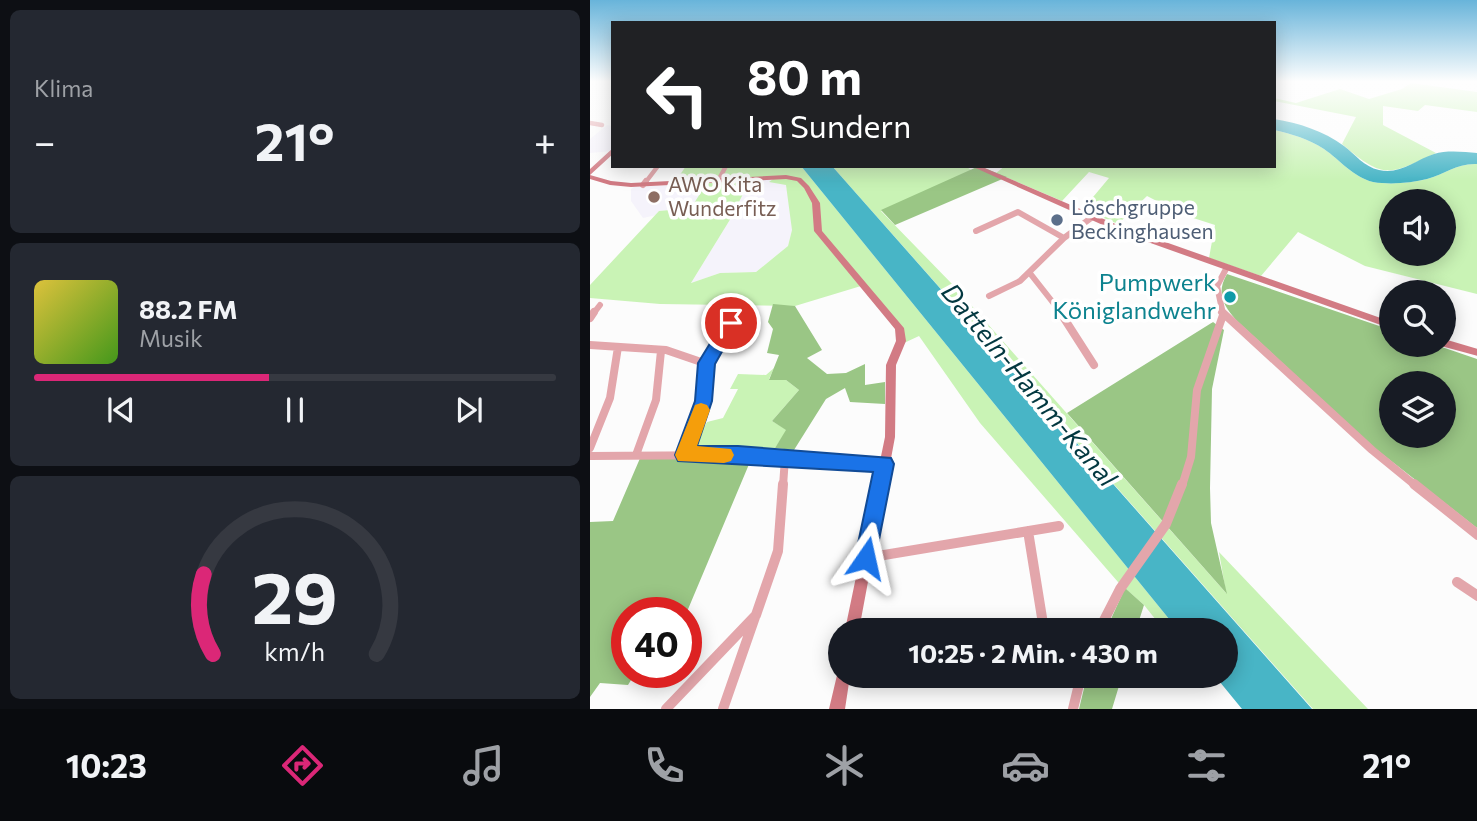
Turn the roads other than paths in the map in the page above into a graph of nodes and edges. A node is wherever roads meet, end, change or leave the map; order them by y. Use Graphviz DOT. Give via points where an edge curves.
graph roads {
  1 [pos="590,123"];
  2 [pos="602,125"];
  3 [pos="611,152"];
  4 [pos="656,168"];
  5 [pos="725,168"];
  6 [pos="978,168"];
  7 [pos="590,175"];
  8 [pos="718,181"];
  9 [pos="643,184"];
  10 [pos="1091,218"];
  11 [pos="976,231"];
  12 [pos="1064,238"];
  13 [pos="1226,269"];
  14 [pos="1029,272"];
  15 [pos="989,296"];
  16 [pos="600,305"];
  17 [pos="738,309"];
  18 [pos="1223,315"];
  19 [pos="590,318"];
  20 [pos="1379,322"];
  21 [pos="590,345"];
  22 [pos="1456,346"];
  23 [pos="618,347"];
  24 [pos="661,351"];
  25 [pos="1477,353"];
  26 [pos="707,363"];
  27 [pos="1094,365"];
  28 [pos="590,448"];
  29 [pos="636,455"];
  30 [pos="684,455"];
  31 [pos="590,456"];
  32 [pos="785,458"];
  33 [pos="885,464"];
  34 [pos="1059,526"];
  35 [pos="1028,531"];
  36 [pos="1477,535"];
  37 [pos="866,558"];
  38 [pos="1457,582"];
  39 [pos="1477,596"];
  40 [pos="756,615"];
  41 [pos="854,618"];
  42 [pos="1042,618"];
  43 [pos="1105,618"];
  44 [pos="841,688"];
  45 [pos="1078,688"];
  46 [pos="666,709"];
  47 [pos="723,709"];
  48 [pos="837,709"];
  49 [pos="1073,709"];
  1 -- 2 [label="street"];
  3 -- 7 [label="street"];
  4 -- 9 [label="street"];
  5 -- 8 [label="street"];
  6 -- 10 [label="street"];
  7 -- 9 [label="street" via="610,183"];
  8 -- 9 [label="street"];
  8 -- 33 [label="street" via="786,177 802,181 816,203 819,231 900,331 901,341 892,360"];
  10 -- 12 [label="street"];
  10 -- 13 [label="street"];
  11 -- 12 [label="street" via="1018,212"];
  12 -- 14 [label="street"];
  13 -- 18 [label="street" via="1216,286"];
  13 -- 20 [label="street"];
  14 -- 15 [label="street"];
  14 -- 27 [label="street"];
  16 -- 19 [label="street"];
  17 -- 26 [label="street"];
  18 -- 36 [label="street" via="1372,450"];
  18 -- 43 [label="street" via="1197,390 1185,480 1166,524"];
  21 -- 23 [label="street"];
  22 -- 25 [label="street"];
  23 -- 24 [label="street"];
  23 -- 28 [label="street" via="610,398"];
  24 -- 26 [label="street"];
  24 -- 29 [label="street" via="656,400"];
  26 -- 30 [label="street" via="704,401"];
  29 -- 30 [label="street"];
  29 -- 31 [label="street"];
  30 -- 32 [label="street"];
  32 -- 33 [label="street"];
  32 -- 40 [label="street" via="778,551"];
  33 -- 37 [label="street"];
  34 -- 35 [label="street"];
  35 -- 37 [label="street"];
  35 -- 42 [label="street"];
  37 -- 41 [label="street"];
  38 -- 39 [label="street"];
  40 -- 46 [label="street"];
  40 -- 47 [label="street"];
  44 -- 48 [label="street"];
  45 -- 49 [label="street"];
}
